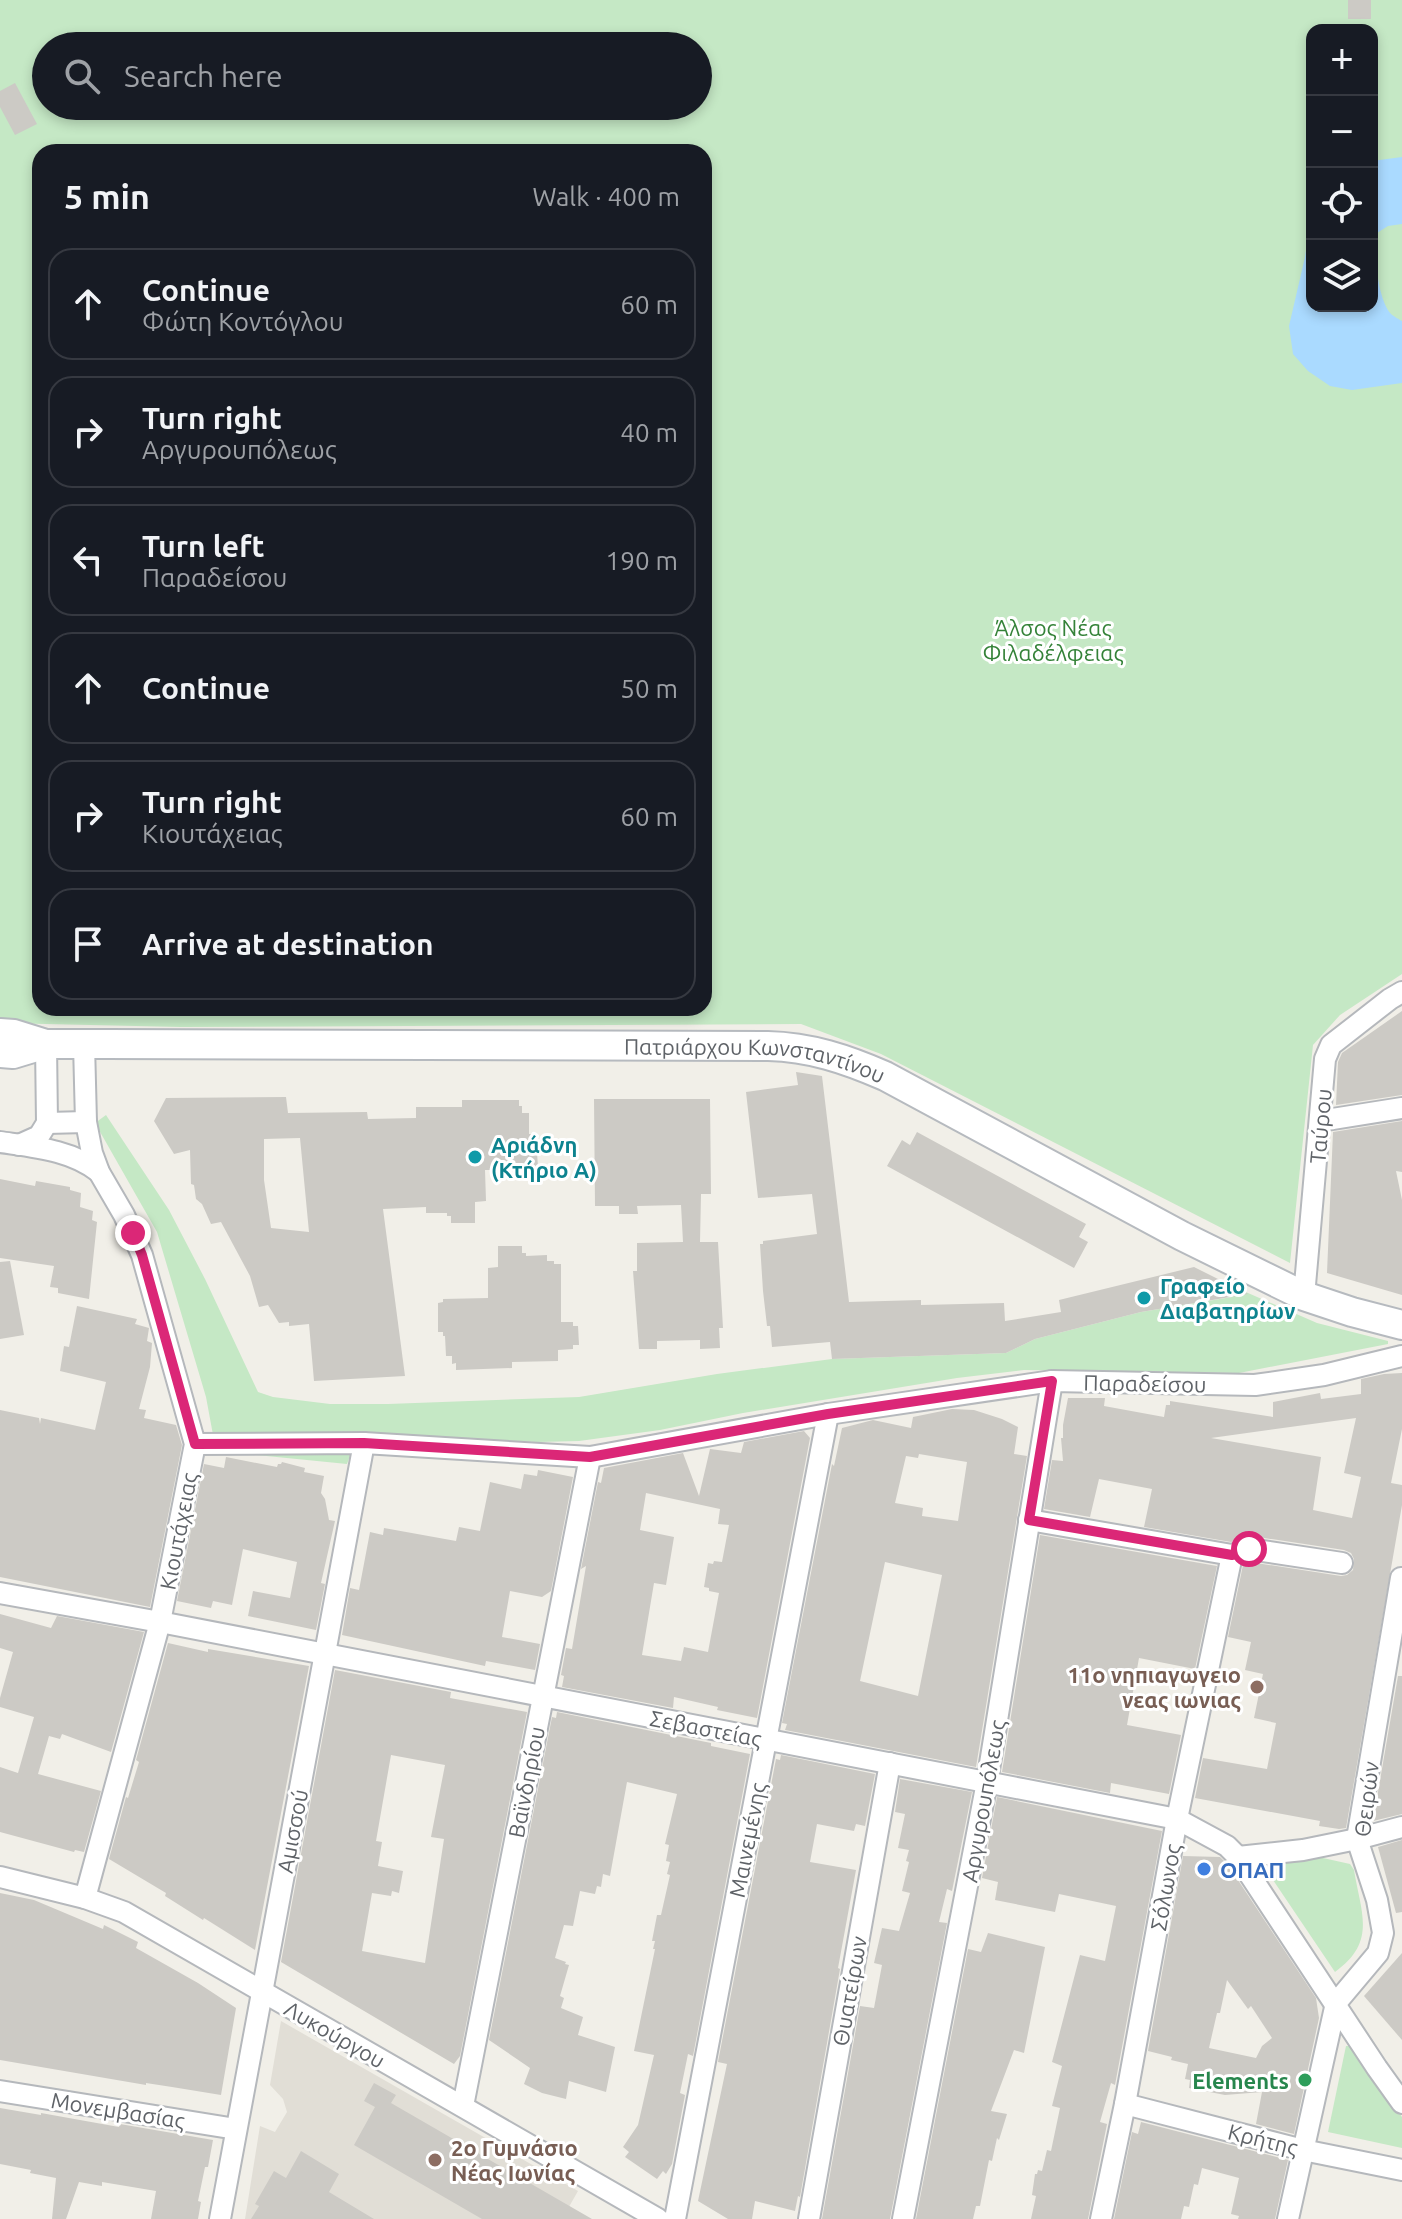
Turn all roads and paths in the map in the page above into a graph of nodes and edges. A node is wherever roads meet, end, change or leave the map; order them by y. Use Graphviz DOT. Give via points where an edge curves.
graph roads {
  1 [pos="1402,992"];
  2 [pos="0,1033"];
  3 [pos="46,1044"];
  4 [pos="84,1044"];
  5 [pos="0,1053"];
  6 [pos="1402,1108"];
  7 [pos="1320,1121"];
  8 [pos="86,1122"];
  9 [pos="47,1123"];
  10 [pos="10,1143"];
  11 [pos="99,1172"];
  12 [pos="1304,1296"];
  13 [pos="1402,1325"];
  14 [pos="1402,1356"];
  15 [pos="1052,1381"];
  16 [pos="828,1414"];
  17 [pos="364,1443"];
  18 [pos="195,1444"];
  19 [pos="590,1457"];
  20 [pos="1029,1520"];
  21 [pos="1232,1555"];
  22 [pos="1342,1563"];
  23 [pos="1401,1578"];
  24 [pos="0,1593"];
  25 [pos="160,1622"];
  26 [pos="325,1654"];
  27 [pos="543,1696"];
  28 [pos="766,1740"];
  29 [pos="890,1763"];
  30 [pos="987,1782"];
  31 [pos="1177,1819"];
  32 [pos="1402,1827"];
  33 [pos="1357,1839"];
  34 [pos="1238,1857"];
  35 [pos="0,1877"];
  36 [pos="85,1898"];
  37 [pos="262,1992"];
  38 [pos="1336,2003"];
  39 [pos="0,2091"];
  40 [pos="1402,2103"];
  41 [pos="1125,2104"];
  42 [pos="463,2106"];
  43 [pos="236,2129"];
  44 [pos="1303,2150"];
  45 [pos="1402,2170"];
  46 [pos="220,2219"];
  47 [pos="658,2219"];
  48 [pos="675,2219"];
  49 [pos="809,2219"];
  50 [pos="903,2219"];
  51 [pos="1101,2219"];
  52 [pos="1288,2219"];
  1 -- 7 [label="street, Ταύρου" via="1331,1045"];
  2 -- 3 [label="main road, Πατριάρχου Κωνσταντίνου"];
  3 -- 4 [label="main road, Πατριάρχου Κωνσταντίνου"];
  3 -- 5 [label="main road, Πατριάρχου Κωνσταντίνου"];
  3 -- 9 [label="street"];
  4 -- 8 [label="street, Κιουτάχειας"];
  4 -- 12 [label="main road, Πατριάρχου Κωνσταντίνου" via="813,1050 885,1076"];
  6 -- 7 [label="street"];
  7 -- 12 [label="street, Ταύρου"];
  8 -- 9 [label="street"];
  8 -- 11 [label="street, Κιουτάχειας"];
  9 -- 10 [label="street" via="39,1136"];
  10 -- 11 [label="street" via="71,1155"];
  11 -- 18 [label="street, Κιουτάχειας" via="142,1255"];
  12 -- 13 [label="main road, Πατριάρχου Κωνσταντίνου"];
  14 -- 15 [label="street, Παραδείσου" via="1255,1385"];
  15 -- 16 [label="street, Παραδείσου"];
  15 -- 20 [label="street, Αργυρουπόλεως"];
  16 -- 19 [label="street, Παραδείσου"];
  16 -- 28 [label="street, Μαινεμένης"];
  17 -- 18 [label="street, Παραδείσου"];
  17 -- 19 [label="street, Παραδείσου"];
  17 -- 26 [label="street, Αμισσού"];
  18 -- 25 [label="street, Κιουτάχειας"];
  19 -- 27 [label="street, Βαϊνδηρίου"];
  20 -- 21 [label="street"];
  20 -- 30 [label="street, Αργυρουπόλεως"];
  21 -- 22 [label="street" via="1249,1549"];
  21 -- 31 [label="street, Σόλωνος"];
  23 -- 33 [label="street, Θειρών"];
  24 -- 25 [label="street, Σεβαστείας"];
  25 -- 26 [label="street, Σεβαστείας"];
  25 -- 36 [label="street, Κιουτάχειας"];
  26 -- 27 [label="street, Σεβαστείας"];
  26 -- 37 [label="street, Αμισσού"];
  27 -- 28 [label="street, Σεβαστείας"];
  27 -- 42 [label="street, Βαϊνδηρίου"];
  28 -- 29 [label="street, Σεβαστείας"];
  28 -- 48 [label="street, Μαινεμένης"];
  29 -- 30 [label="street, Σεβαστείας"];
  29 -- 49 [label="street, Θυατείρων"];
  30 -- 31 [label="street, Σεβαστείας"];
  30 -- 50 [label="street, Αργυρουπόλεως"];
  31 -- 34 [label="street, Σεβαστείας"];
  31 -- 41 [label="street, Σόλωνος"];
  32 -- 33 [label="street"];
  33 -- 34 [label="street"];
  33 -- 38 [label="street, Θειρών" via="1383,1933 1378,1953"];
  34 -- 38 [label="street"];
  35 -- 36 [label="street, Λυκούργου"];
  36 -- 37 [label="street, Λυκούργου" via="124,1912"];
  37 -- 42 [label="street, Λυκούργου"];
  37 -- 43 [label="street, Αμισσού"];
  38 -- 40 [label="street"];
  38 -- 44 [label="street, Θειρών"];
  39 -- 43 [label="street, Μονεμβασίας"];
  41 -- 44 [label="street, Κρήτης"];
  41 -- 51 [label="street, Σόλωνος"];
  42 -- 47 [label="street, Λυκούργου"];
  43 -- 46 [label="street, Αμισσού"];
  44 -- 45 [label="street, Κρήτης"];
  44 -- 52 [label="street, Θειρών"];
}
